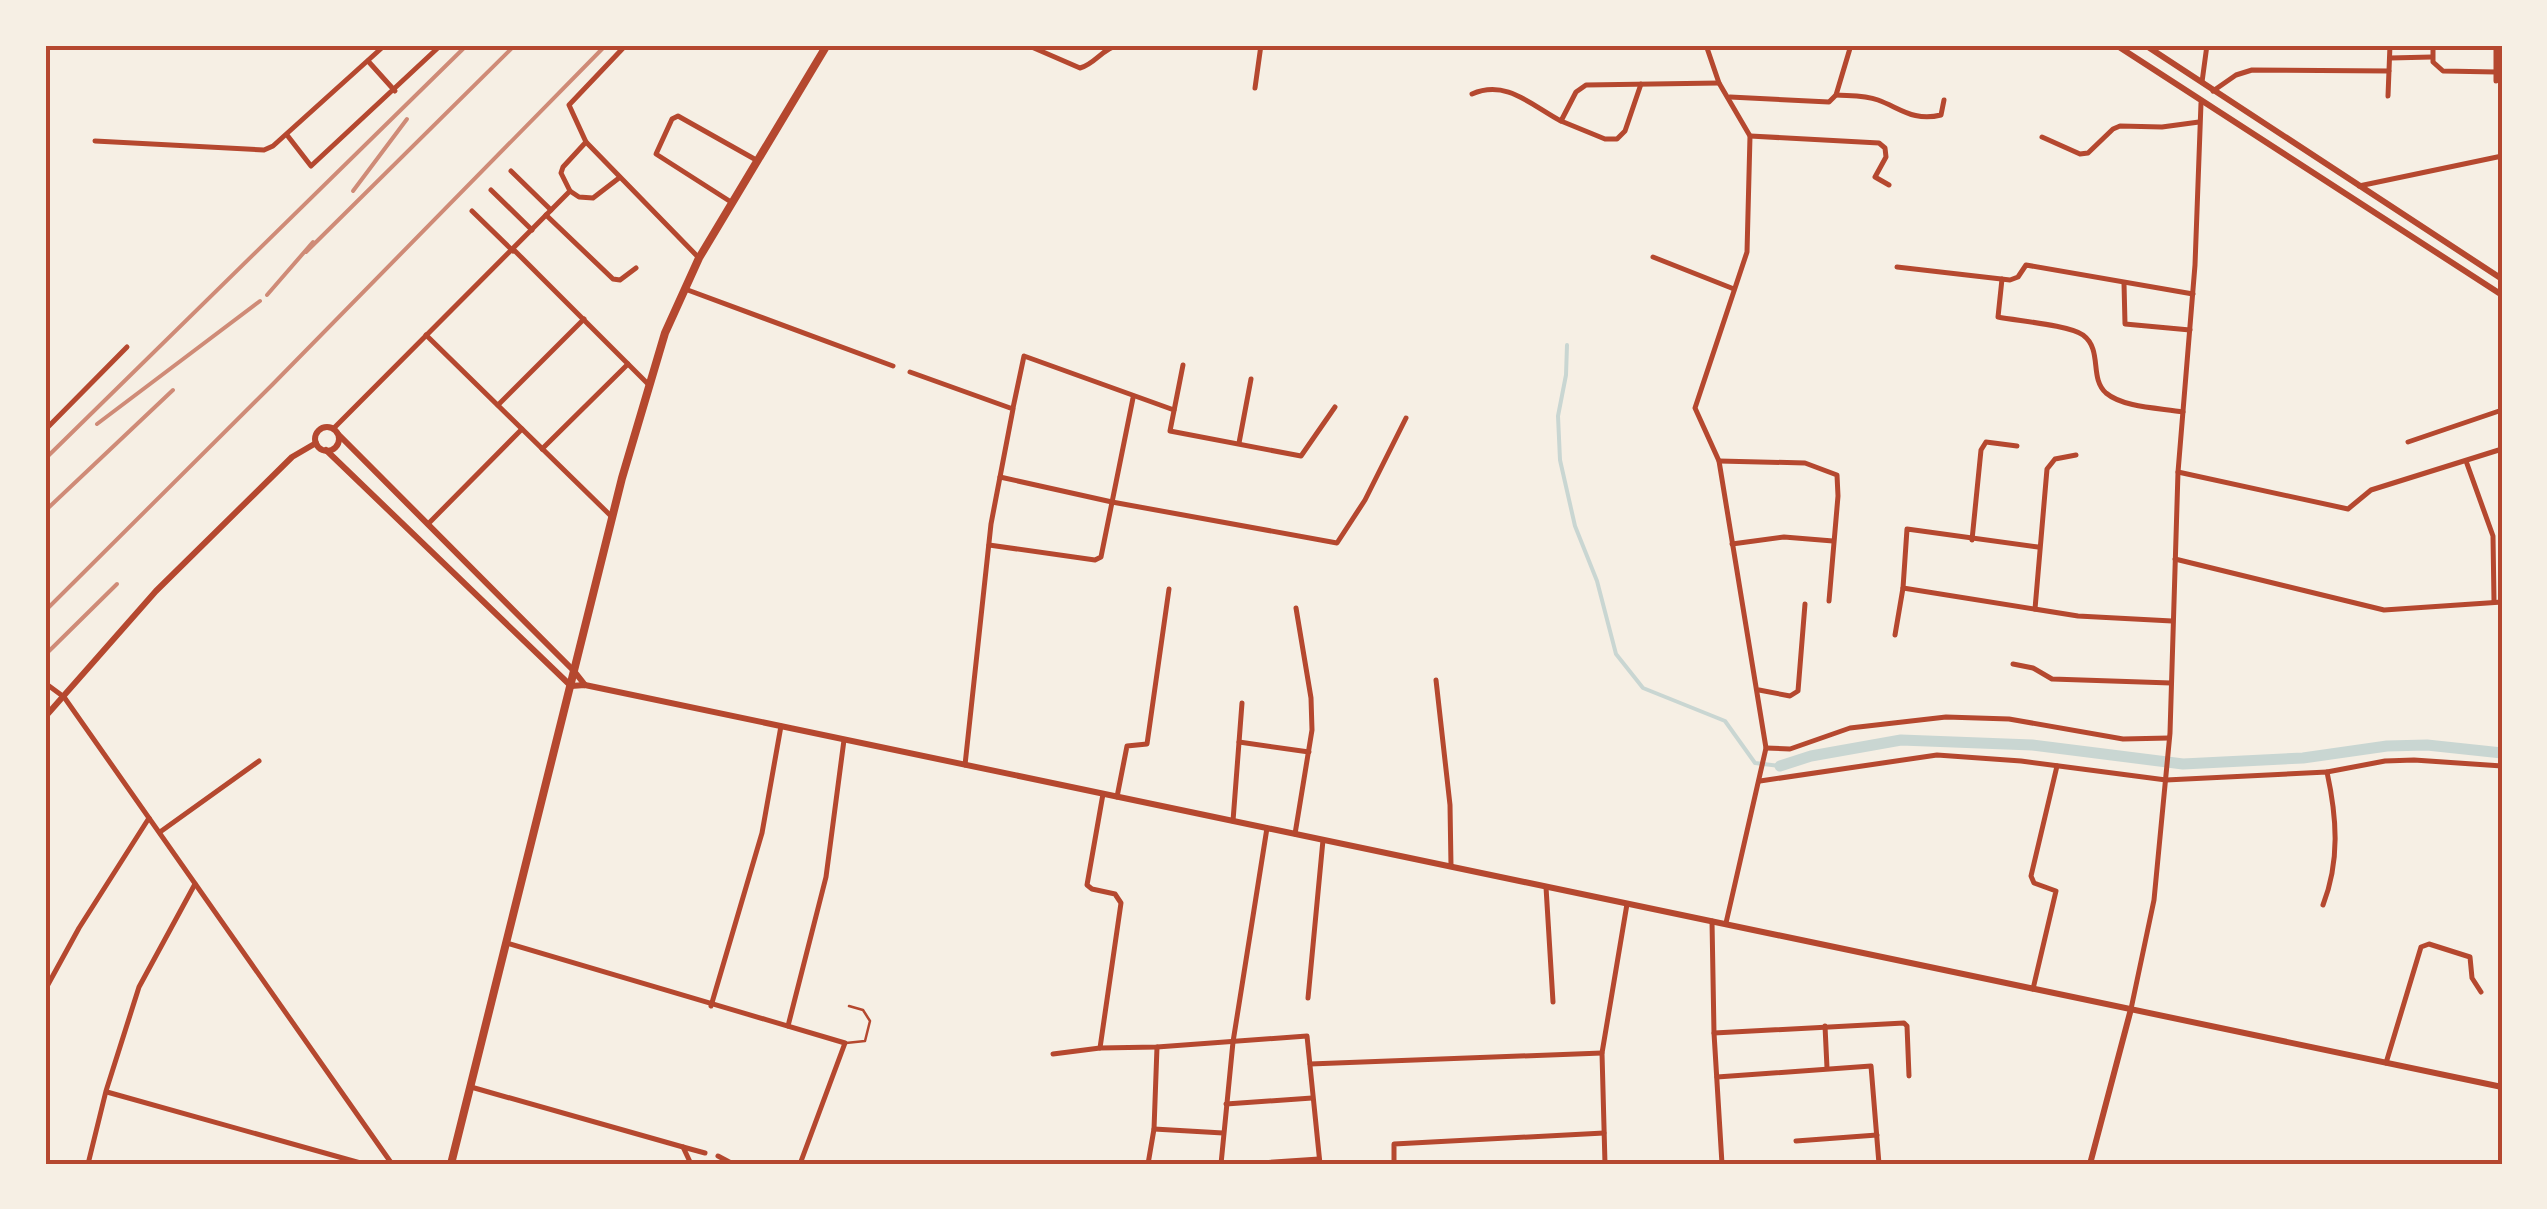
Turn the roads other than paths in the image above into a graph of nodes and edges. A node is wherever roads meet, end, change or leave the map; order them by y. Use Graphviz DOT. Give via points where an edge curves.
graph roads {
  1 [pos="385,45"];
  2 [pos="441,45"];
  3 [pos="626,45"];
  4 [pos="827,45"];
  5 [pos="1028,45"];
  6 [pos="1118,45"];
  7 [pos="1261,45"];
  8 [pos="1706,45"];
  9 [pos="1850,45"];
  10 [pos="2116,45"];
  11 [pos="2145,45"];
  12 [pos="2208,45"];
  13 [pos="2390,45"];
  14 [pos="2433,45"];
  15 [pos="2496,45"];
  16 [pos="2433,56"];
  17 [pos="2390,58"];
  18 [pos="368,61"];
  19 [pos="2389,71"];
  20 [pos="2496,72"];
  21 [pos="2496,81"];
  22 [pos="1718,83"];
  23 [pos="2202,83"];
  24 [pos="1641,84"];
  25 [pos="1254,88"];
  26 [pos="2213,90"];
  27 [pos="395,91"];
  28 [pos="1472,94"];
  29 [pos="1836,94"];
  30 [pos="2388,96"];
  31 [pos="1728,97"];
  32 [pos="1944,100"];
  33 [pos="2201,103"];
  34 [pos="1561,121"];
  35 [pos="2200,122"];
  36 [pos="286,134"];
  37 [pos="1750,136"];
  38 [pos="2042,138"];
  39 [pos="95,141"];
  40 [pos="586,142"];
  41 [pos="2502,156"];
  42 [pos="758,161"];
  43 [pos="510,171"];
  44 [pos="619,178"];
  45 [pos="1889,185"];
  46 [pos="2359,186"];
  47 [pos="491,190"];
  48 [pos="570,191"];
  49 [pos="732,203"];
  50 [pos="472,211"];
  51 [pos="548,212"];
  52 [pos="532,230"];
  53 [pos="513,250"];
  54 [pos="1653,257"];
  55 [pos="699,258"];
  56 [pos="636,268"];
  57 [pos="1896,268"];
  58 [pos="2002,279"];
  59 [pos="2502,279"];
  60 [pos="2124,283"];
  61 [pos="683,289"];
  62 [pos="1734,289"];
  63 [pos="2193,294"];
  64 [pos="2502,295"];
  65 [pos="584,319"];
  66 [pos="2190,330"];
  67 [pos="426,334"];
  68 [pos="127,347"];
  69 [pos="628,364"];
  70 [pos="1183,365"];
  71 [pos="893,366"];
  72 [pos="910,372"];
  73 [pos="1251,379"];
  74 [pos="648,384"];
  75 [pos="1133,398"];
  76 [pos="498,405"];
  77 [pos="1335,407"];
  78 [pos="1013,409"];
  79 [pos="1174,410"];
  80 [pos="2502,410"];
  81 [pos="2183,412"];
  82 [pos="1406,418"];
  83 [pos="522,429"];
  84 [pos="45,430"];
  85 [pos="336,431"];
  86 [pos="2408,442"];
  87 [pos="316,443"];
  88 [pos="1239,443"];
  89 [pos="2018,446"];
  90 [pos="542,449"];
  91 [pos="2502,449"];
  92 [pos="326,450"];
  93 [pos="2076,455"];
  94 [pos="1719,462"];
  95 [pos="2466,462"];
  96 [pos="2178,472"];
  97 [pos="1000,477"];
  98 [pos="1112,502"];
  99 [pos="612,517"];
  100 [pos="428,524"];
  101 [pos="415,536"];
  102 [pos="1972,540"];
  103 [pos="1833,541"];
  104 [pos="1731,544"];
  105 [pos="989,545"];
  106 [pos="2038,547"];
  107 [pos="2174,559"];
  108 [pos="491,588"];
  109 [pos="1903,588"];
  110 [pos="1169,589"];
  111 [pos="479,600"];
  112 [pos="1829,601"];
  113 [pos="2494,601"];
  114 [pos="2502,602"];
  115 [pos="1806,604"];
  116 [pos="1296,608"];
  117 [pos="2035,608"];
  118 [pos="2172,621"];
  119 [pos="1895,635"];
  120 [pos="2013,664"];
  121 [pos="574,671"];
  122 [pos="1436,680"];
  123 [pos="45,683"];
  124 [pos="2171,683"];
  125 [pos="571,686"];
  126 [pos="585,686"];
  127 [pos="1759,690"];
  128 [pos="64,697"];
  129 [pos="1242,703"];
  130 [pos="45,717"];
  131 [pos="781,726"];
  132 [pos="844,740"];
  133 [pos="2169,740"];
  134 [pos="1239,742"];
  135 [pos="1766,750"];
  136 [pos="1309,752"];
  137 [pos="259,761"];
  138 [pos="966,765"];
  139 [pos="2057,766"];
  140 [pos="2502,766"];
  141 [pos="2327,772"];
  142 [pos="2166,778"];
  143 [pos="1760,779"];
  144 [pos="1103,794"];
  145 [pos="1117,797"];
  146 [pos="149,818"];
  147 [pos="1232,821"];
  148 [pos="1267,828"];
  149 [pos="159,832"];
  150 [pos="1295,834"];
  151 [pos="1323,840"];
  152 [pos="1452,867"];
  153 [pos="195,884"];
  154 [pos="1546,887"];
  155 [pos="1628,904"];
  156 [pos="2323,906"];
  157 [pos="1712,922"];
  158 [pos="1725,924"];
  159 [pos="506,943"];
  160 [pos="2032,989"];
  161 [pos="45,990"];
  162 [pos="2481,992"];
  163 [pos="1308,998"];
  164 [pos="1553,1002"];
  165 [pos="711,1006"];
  166 [pos="849,1006"];
  167 [pos="2130,1009"];
  168 [pos="1824,1026"];
  169 [pos="787,1027"];
  170 [pos="1714,1033"];
  171 [pos="1232,1042"];
  172 [pos="845,1043"];
  173 [pos="1156,1047"];
  174 [pos="1100,1048"];
  175 [pos="1602,1053"];
  176 [pos="1053,1054"];
  177 [pos="2386,1063"];
  178 [pos="1310,1064"];
  179 [pos="1827,1068"];
  180 [pos="1909,1076"];
  181 [pos="1717,1077"];
  182 [pos="471,1087"];
  183 [pos="2502,1087"];
  184 [pos="106,1091"];
  185 [pos="1312,1098"];
  186 [pos="1226,1104"];
  187 [pos="1154,1129"];
  188 [pos="1224,1133"];
  189 [pos="1604,1134"];
  190 [pos="1877,1135"];
  191 [pos="1796,1142"];
  192 [pos="684,1147"];
  193 [pos="705,1153"];
  194 [pos="718,1156"];
  195 [pos="1319,1162"];
  196 [pos="88,1164"];
  197 [pos="364,1164"];
  198 [pos="392,1164"];
  199 [pos="451,1164"];
  200 [pos="691,1164"];
  201 [pos="733,1164"];
  202 [pos="800,1164"];
  203 [pos="1148,1164"];
  204 [pos="1220,1164"];
  205 [pos="1245,1164"];
  206 [pos="1394,1164"];
  207 [pos="1605,1164"];
  208 [pos="1722,1164"];
  209 [pos="1880,1164"];
  210 [pos="2090,1164"];
  1 -- 18 [label="street"];
  2 -- 27 [label="street"];
  3 -- 40 [label="street" via="570,101"];
  4 -- 42 [label="main road"];
  5 -- 6 [label="street" via="1080,68"];
  7 -- 25 [label="street"];
  8 -- 22 [label="street"];
  9 -- 29 [label="street"];
  10 -- 33 [label="street"];
  11 -- 23 [label="street"];
  12 -- 23 [label="street"];
  13 -- 17 [label="street"];
  14 -- 16 [label="street"];
  15 -- 20 [label="street"];
  16 -- 17 [label="street"];
  16 -- 20 [label="street" via="2443,71"];
  17 -- 19 [label="street"];
  18 -- 27 [label="street"];
  18 -- 36 [label="street"];
  19 -- 26 [label="street" via="2252,70"];
  19 -- 30 [label="street"];
  20 -- 21 [label="street"];
  22 -- 24 [label="street"];
  22 -- 31 [label="street"];
  23 -- 26 [label="street"];
  23 -- 33 [label="street"];
  24 -- 34 [label="street" via="1580,87"];
  24 -- 34 [label="street" via="1616,139"];
  26 -- 46 [label="street"];
  27 -- 36 [label="street" via="311,166"];
  28 -- 34 [label="street" via="1502,88"];
  29 -- 31 [label="street" via="1825,104"];
  29 -- 32 [label="street" via="1934,118"];
  31 -- 37 [label="street"];
  33 -- 35 [label="street"];
  33 -- 64 [label="street"];
  35 -- 38 [label="street" via="2120,126 2088,154"];
  35 -- 63 [label="street"];
  36 -- 39 [label="street" via="264,150 248,151"];
  37 -- 45 [label="street" via="1879,142 1886,157 1875,176"];
  37 -- 62 [label="street" via="1747,252"];
  40 -- 44 [label="street"];
  40 -- 48 [label="street" via="561,173"];
  41 -- 46 [label="street"];
  42 -- 49 [label="main road"];
  42 -- 49 [label="street" via="678,116 672,119 656,154"];
  43 -- 51 [label="street"];
  44 -- 48 [label="street" via="593,198"];
  44 -- 55 [label="street"];
  46 -- 59 [label="street"];
  47 -- 52 [label="street"];
  48 -- 51 [label="street"];
  49 -- 55 [label="main road"];
  50 -- 53 [label="street"];
  51 -- 52 [label="street"];
  51 -- 56 [label="street" via="613,279"];
  52 -- 53 [label="street"];
  53 -- 65 [label="street"];
  53 -- 67 [label="street"];
  54 -- 62 [label="street"];
  55 -- 61 [label="main road"];
  57 -- 58 [label="street"];
  58 -- 60 [label="street" via="2018,277 2026,265"];
  58 -- 81 [label="street" via="1998,317 2080,333 2091,344 2106,393"];
  60 -- 63 [label="street"];
  60 -- 66 [label="street" via="2125,324"];
  61 -- 71 [label="street"];
  61 -- 74 [label="main road"];
  62 -- 94 [label="street" via="1695,408"];
  63 -- 66 [label="street"];
  65 -- 69 [label="street"];
  65 -- 76 [label="street"];
  66 -- 81 [label="street"];
  67 -- 76 [label="street"];
  67 -- 85 [label="street"];
  68 -- 84 [label="street"];
  69 -- 74 [label="street"];
  69 -- 90 [label="street"];
  70 -- 79 [label="street"];
  72 -- 78 [label="street"];
  73 -- 88 [label="street"];
  74 -- 99 [label="main road"];
  75 -- 78 [label="street" via="1024,356"];
  75 -- 79 [label="street"];
  75 -- 98 [label="street"];
  76 -- 83 [label="street"];
  77 -- 88 [label="street" via="1301,456"];
  78 -- 97 [label="street"];
  79 -- 88 [label="street" via="1170,431"];
  80 -- 86 [label="street"];
  81 -- 96 [label="street"];
  82 -- 98 [label="street" via="1337,543"];
  83 -- 90 [label="street"];
  83 -- 100 [label="street"];
  85 -- 87 [label="street" via="319,430"];
  85 -- 92 [label="street" via="337,446"];
  85 -- 100 [label="street"];
  87 -- 92 [label="street"];
  87 -- 128 [label="street" via="292,457 156,591"];
  89 -- 102 [label="street" via="1994,440 1981,450"];
  90 -- 99 [label="street"];
  91 -- 95 [label="street"];
  92 -- 101 [label="street"];
  93 -- 106 [label="street" via="2055,459 2047,469"];
  94 -- 103 [label="street" via="1805,463 1836,475"];
  94 -- 104 [label="street"];
  95 -- 96 [label="street" via="2371,490 2340,509"];
  95 -- 113 [label="street" via="2493,536"];
  96 -- 107 [label="street"];
  97 -- 98 [label="street"];
  97 -- 105 [label="street"];
  98 -- 105 [label="street" via="1101,558"];
  99 -- 121 [label="main road"];
  100 -- 101 [label="street"];
  100 -- 108 [label="street"];
  101 -- 111 [label="street"];
  102 -- 106 [label="street"];
  102 -- 109 [label="street" via="1906,529"];
  103 -- 104 [label="street" via="1784,537"];
  103 -- 112 [label="street"];
  104 -- 127 [label="street"];
  105 -- 138 [label="street"];
  106 -- 117 [label="street"];
  107 -- 113 [label="street" via="2384,610"];
  107 -- 118 [label="street"];
  108 -- 111 [label="street"];
  108 -- 121 [label="street"];
  109 -- 117 [label="street"];
  109 -- 119 [label="street"];
  110 -- 145 [label="street" via="1147,744 1127,746"];
  111 -- 125 [label="street"];
  113 -- 114 [label="street"];
  115 -- 127 [label="street" via="1798,691 1790,696"];
  116 -- 136 [label="street" via="1311,698"];
  117 -- 118 [label="street"];
  118 -- 124 [label="street"];
  120 -- 124 [label="street" via="2052,678"];
  121 -- 125 [label="main road"];
  121 -- 126 [label="street"];
  122 -- 152 [label="street"];
  123 -- 128 [label="street"];
  124 -- 133 [label="street"];
  125 -- 126 [label="street"];
  125 -- 159 [label="main road"];
  126 -- 131 [label="street"];
  127 -- 135 [label="street"];
  128 -- 130 [label="street"];
  128 -- 146 [label="street"];
  129 -- 134 [label="street"];
  131 -- 132 [label="street"];
  131 -- 165 [label="street" via="762,833"];
  132 -- 138 [label="street"];
  132 -- 169 [label="street" via="826,877"];
  133 -- 135 [label="street" via="1946,717 1850,728 1790,749"];
  133 -- 142 [label="street"];
  134 -- 136 [label="street"];
  134 -- 147 [label="street"];
  135 -- 143 [label="street"];
  136 -- 150 [label="street"];
  137 -- 149 [label="street"];
  138 -- 144 [label="street"];
  139 -- 142 [label="street"];
  139 -- 143 [label="street" via="1937,755"];
  139 -- 160 [label="street" via="2031,876 2056,891"];
  140 -- 141 [label="street" via="2414,760"];
  141 -- 142 [label="street"];
  141 -- 156 [label="street" via="2336,853"];
  142 -- 167 [label="street" via="2154,900"];
  143 -- 158 [label="street"];
  144 -- 145 [label="street"];
  144 -- 174 [label="street" via="1087,884 1121,902"];
  145 -- 147 [label="street"];
  146 -- 149 [label="street"];
  146 -- 161 [label="street"];
  147 -- 148 [label="street"];
  148 -- 150 [label="street"];
  148 -- 171 [label="street"];
  149 -- 153 [label="street"];
  150 -- 151 [label="street"];
  151 -- 152 [label="street"];
  151 -- 163 [label="street"];
  152 -- 154 [label="street"];
  153 -- 184 [label="street" via="139,988"];
  153 -- 198 [label="street"];
  154 -- 155 [label="street"];
  154 -- 164 [label="street"];
  155 -- 157 [label="street"];
  155 -- 175 [label="street"];
  157 -- 158 [label="street"];
  157 -- 170 [label="street"];
  158 -- 160 [label="street"];
  159 -- 165 [label="street"];
  159 -- 182 [label="main road"];
  160 -- 167 [label="street"];
  162 -- 177 [label="street" via="2470,957 2424,944"];
  165 -- 169 [label="street"];
  166 -- 172 [label="lane" via="870,1021 864,1041"];
  167 -- 177 [label="street"];
  167 -- 210 [label="street"];
  168 -- 170 [label="street"];
  168 -- 179 [label="street"];
  168 -- 180 [label="street" via="1904,1023"];
  169 -- 172 [label="street"];
  170 -- 181 [label="street"];
  171 -- 173 [label="street"];
  171 -- 178 [label="street" via="1307,1036"];
  171 -- 186 [label="street"];
  172 -- 202 [label="street"];
  173 -- 174 [label="street"];
  173 -- 187 [label="street"];
  174 -- 176 [label="street"];
  175 -- 178 [label="street"];
  175 -- 189 [label="street"];
  177 -- 183 [label="street"];
  178 -- 185 [label="street"];
  179 -- 181 [label="street"];
  179 -- 190 [label="street" via="1871,1066"];
  181 -- 208 [label="street"];
  182 -- 192 [label="street"];
  182 -- 199 [label="main road"];
  184 -- 196 [label="street"];
  184 -- 197 [label="street"];
  185 -- 186 [label="street"];
  185 -- 195 [label="street"];
  186 -- 188 [label="street"];
  187 -- 188 [label="street"];
  187 -- 203 [label="street"];
  188 -- 204 [label="street"];
  189 -- 206 [label="street" via="1394,1144"];
  189 -- 207 [label="street"];
  190 -- 191 [label="street"];
  190 -- 209 [label="street"];
  192 -- 193 [label="street"];
  192 -- 200 [label="street"];
  194 -- 201 [label="street"];
  195 -- 205 [label="street"];
}
